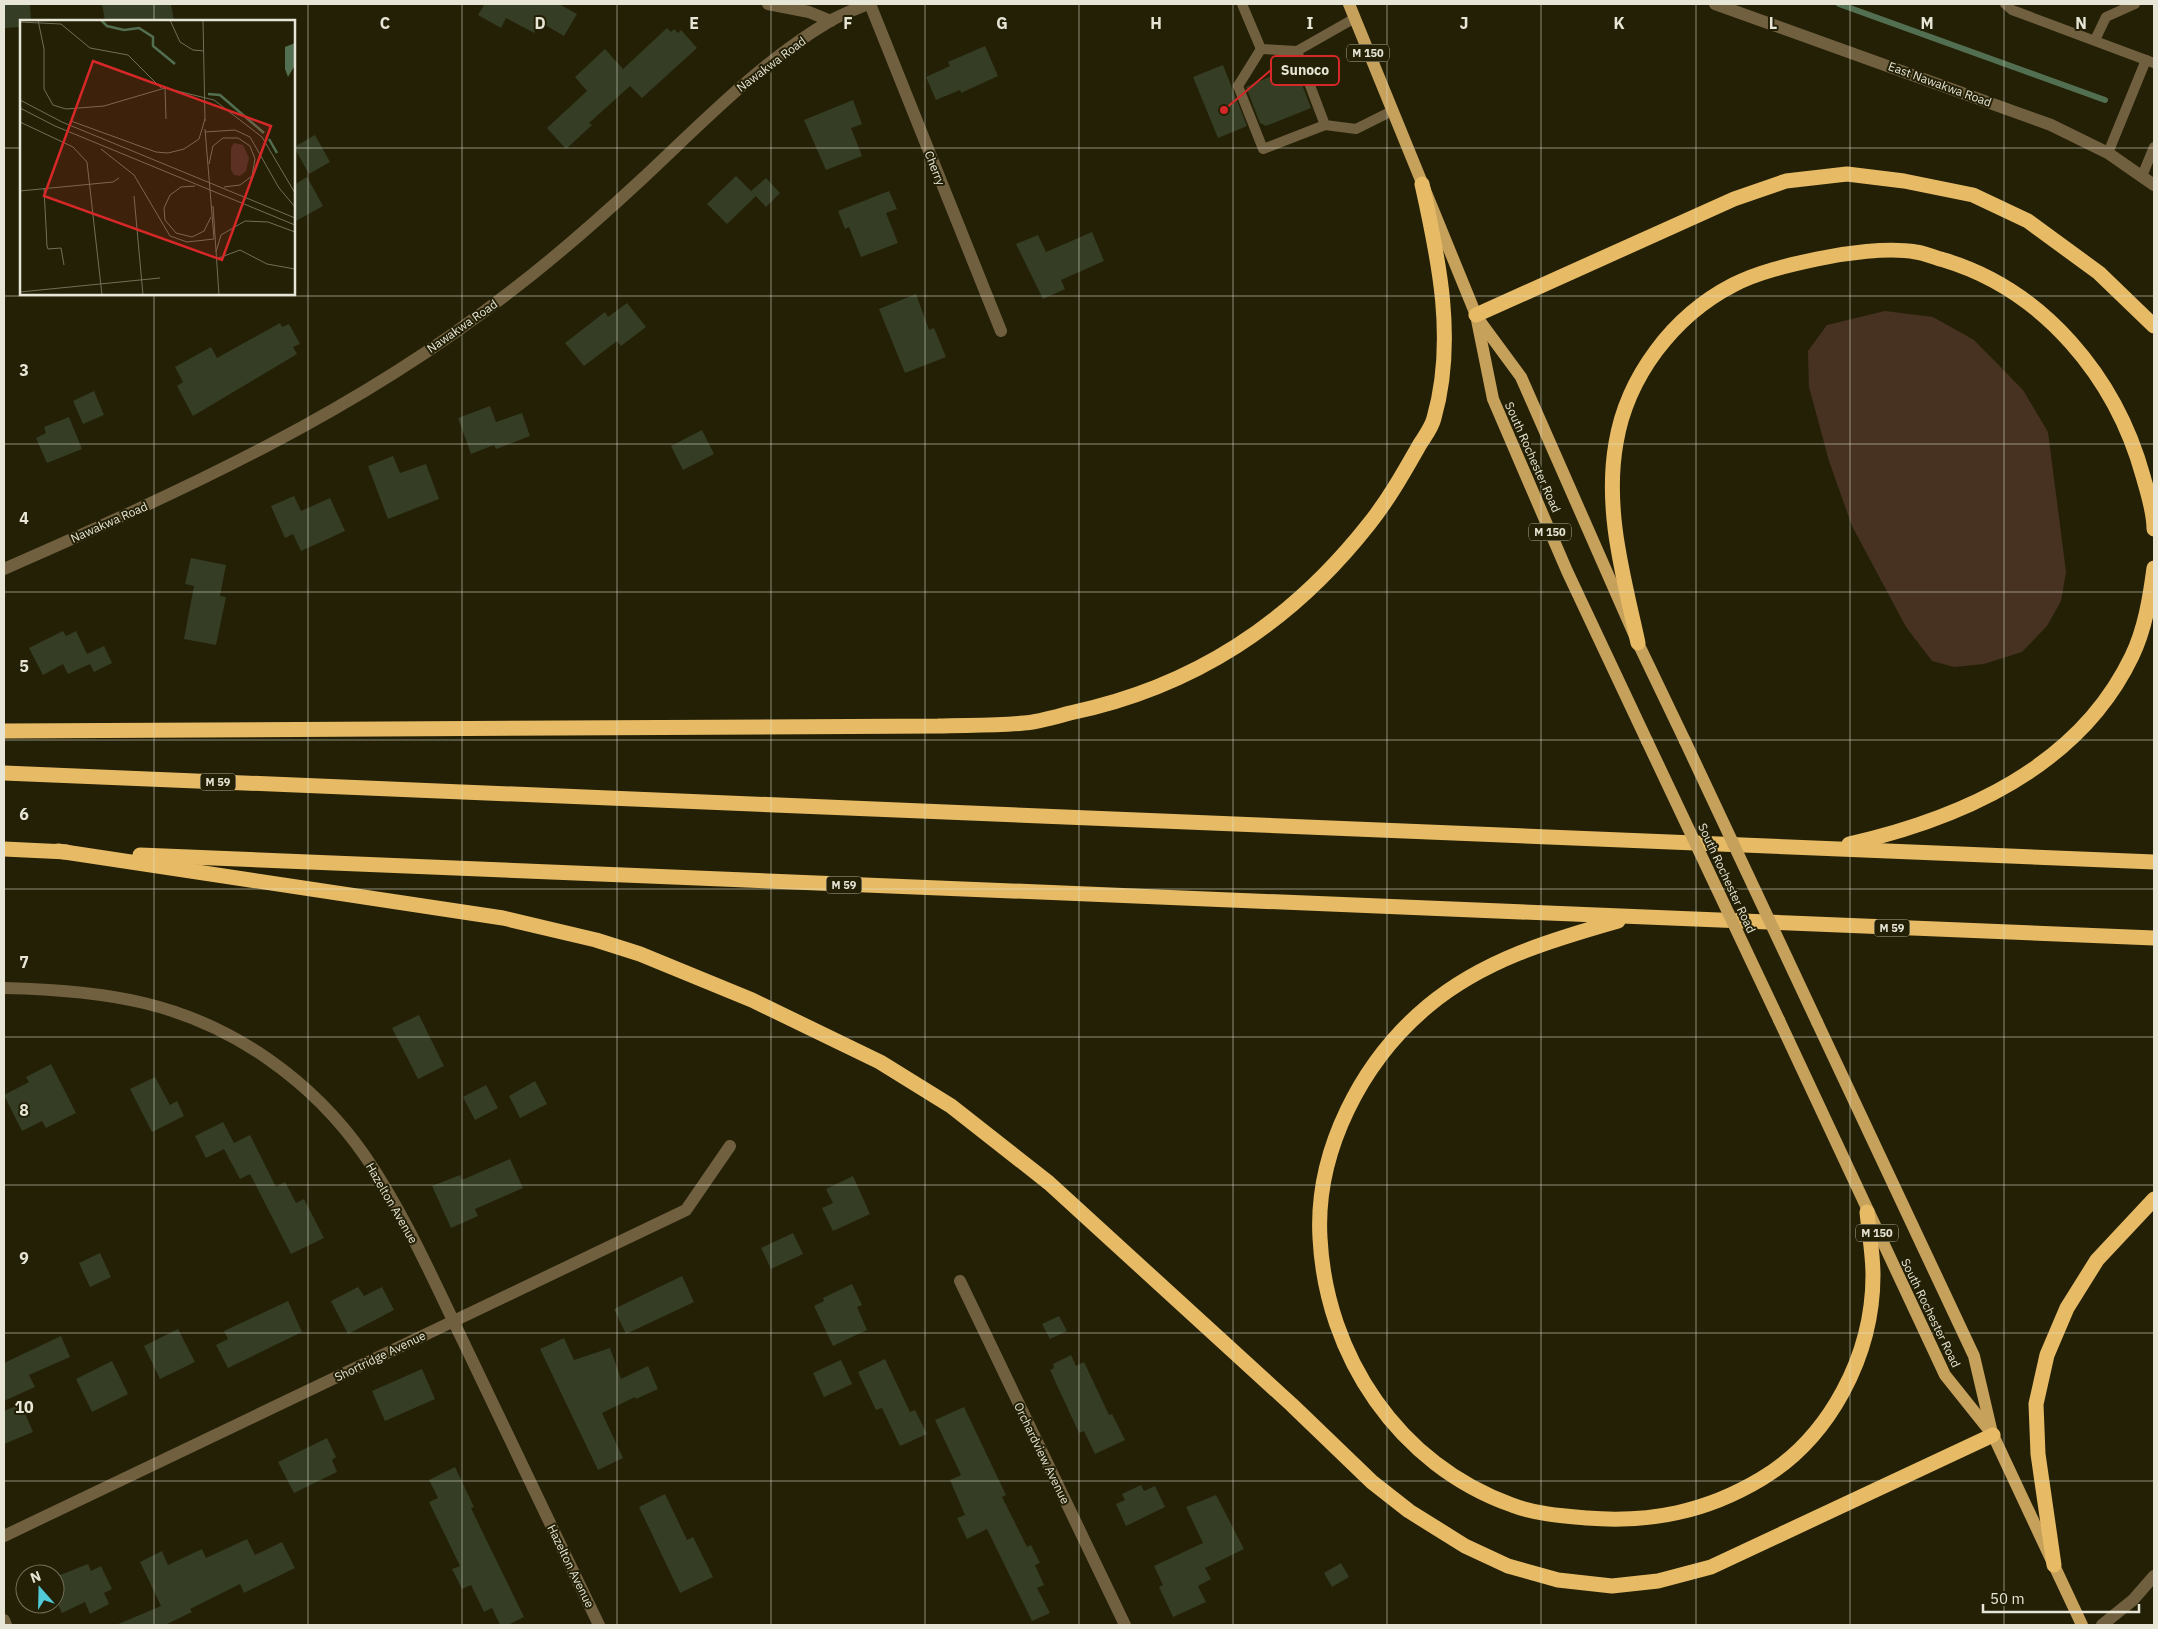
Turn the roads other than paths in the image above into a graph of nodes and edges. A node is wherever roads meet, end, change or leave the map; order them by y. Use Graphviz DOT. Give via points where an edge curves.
graph roads {
  1 [pos="768,4"];
  2 [pos="869,4"];
  3 [pos="1242,4"];
  4 [pos="1349,4"];
  5 [pos="1715,4"];
  6 [pos="2005,4"];
  7 [pos="2135,4"];
  8 [pos="1355,18"];
  9 [pos="831,21"];
  10 [pos="2096,40"];
  11 [pos="1261,49"];
  12 [pos="1297,51"];
  13 [pos="2150,61"];
  14 [pos="1392,111"];
  15 [pos="1325,125"];
  16 [pos="2154,147"];
  17 [pos="2108,153"];
  18 [pos="2142,176"];
  19 [pos="1422,184"];
  20 [pos="2154,185"];
  21 [pos="1476,315"];
  22 [pos="2154,326"];
  23 [pos="1001,332"];
  24 [pos="2154,529"];
  25 [pos="2154,568"];
  26 [pos="4,569"];
  27 [pos="1638,643"];
  28 [pos="4,731"];
  29 [pos="4,773"];
  30 [pos="1828,848"];
  31 [pos="4,849"];
  32 [pos="58,851"];
  33 [pos="2154,862"];
  34 [pos="1630,917"];
  35 [pos="2154,938"];
  36 [pos="4,988"];
  37 [pos="730,1146"];
  38 [pos="2154,1199"];
  39 [pos="1867,1212"];
  40 [pos="960,1281"];
  41 [pos="453,1320"];
  42 [pos="1993,1435"];
  43 [pos="4,1536"];
  44 [pos="2054,1565"];
  45 [pos="2154,1576"];
  46 [pos="4,1620"];
  47 [pos="6,1625"];
  48 [pos="599,1625"];
  49 [pos="1125,1625"];
  50 [pos="2082,1625"];
  51 [pos="2102,1625"];
  1 -- 9 [label="street" via="809,12"];
  2 -- 9 [label="street, Nawakwa Road"];
  2 -- 23 [label="street, Cherry"];
  3 -- 11 [label="lane"];
  4 -- 8 [label="main road, South Rochester Road / M 150"];
  5 -- 17 [label="street, East Nawakwa Road" via="2051,125"];
  6 -- 10 [label="lane" via="2012,10"];
  7 -- 10 [label="lane" via="2106,17"];
  8 -- 12 [label="lane"];
  8 -- 14 [label="main road, South Rochester Road / M 150"];
  9 -- 26 [label="street, Nawakwa Road" via="730,94 630,190 555,256 509,293 392,375 336,410 236,463"];
  10 -- 13 [label="lane"];
  11 -- 12 [label="lane"];
  11 -- 15 [label="lane" via="1238,86 1263,149"];
  12 -- 15 [label="lane"];
  13 -- 17 [label="lane"];
  14 -- 15 [label="lane" via="1356,129"];
  14 -- 19 [label="main road, South Rochester Road / M 150"];
  16 -- 18 [label="lane"];
  17 -- 18 [label="street, East Nawakwa Road"];
  18 -- 20 [label="street, East Nawakwa Road"];
  19 -- 21 [label="main road, South Rochester Road / M 150"];
  19 -- 28 [label="highway" via="1436,244 1443,304 1444,365 1434,420 1385,504 1319,582 1246,642 1157,689 1099,707 1025,723"];
  21 -- 22 [label="highway" via="1734,199 1786,181 1847,174 1973,195 2028,221 2099,273"];
  21 -- 27 [label="main road, South Rochester Road / M 150" via="1521,377"];
  21 -- 39 [label="main road, South Rochester Road / M 150, bridge" via="1493,400 1567,571"];
  24 -- 27 [label="highway" via="2154,514 2139,460 2118,407 2094,369 2054,325 2015,293 1968,268 1915,252 1850,252 1789,265 1732,286 1687,316 1655,351 1630,393 1616,442 1612,491 1617,548"];
  25 -- 30 [label="highway" via="2148,607 2132,655 2110,696 2059,752 2010,786 1954,812 1898,831"];
  27 -- 42 [label="main road, South Rochester Road / M 150, bridge" via="1974,1356"];
  29 -- 30 [label="highway, M 59"];
  30 -- 33 [label="highway, M 59"];
  31 -- 32 [label="highway, M 59"];
  32 -- 34 [label="highway, M 59"];
  32 -- 42 [label="highway" via="475,913 596,940 640,954 752,1000 880,1062 951,1106 1049,1183 1372,1482 1409,1511 1466,1546 1508,1566 1558,1580 1612,1586 1658,1581 1711,1567"];
  34 -- 35 [label="highway, M 59"];
  34 -- 39 [label="highway" via="1520,952 1484,969 1429,1005 1381,1055 1338,1130 1324,1185 1320,1237 1328,1299 1346,1348 1365,1386 1392,1424 1430,1460 1470,1487 1514,1506 1562,1516 1614,1520 1682,1514 1737,1494 1781,1467 1820,1428 1848,1384 1868,1328 1873,1276"];
  36 -- 41 [label="street, Hazelton Avenue" via="62,990 146,1003 208,1025 268,1058 322,1103 364,1155 419,1249"];
  37 -- 41 [label="street, Shortridge Avenue" via="686,1210"];
  38 -- 44 [label="highway" via="2096,1260 2067,1308 2047,1355 2036,1404 2038,1454"];
  39 -- 42 [label="main road, South Rochester Road / M 150" via="1944,1376"];
  40 -- 49 [label="street, Orchardview Avenue"];
  41 -- 43 [label="street, Shortridge Avenue"];
  41 -- 48 [label="street, Hazelton Avenue"];
  42 -- 44 [label="main road, South Rochester Road"];
  44 -- 50 [label="main road, South Rochester Road"];
  45 -- 51 [label="street" via="2134,1600"];
  46 -- 47 [label="street"];
}
